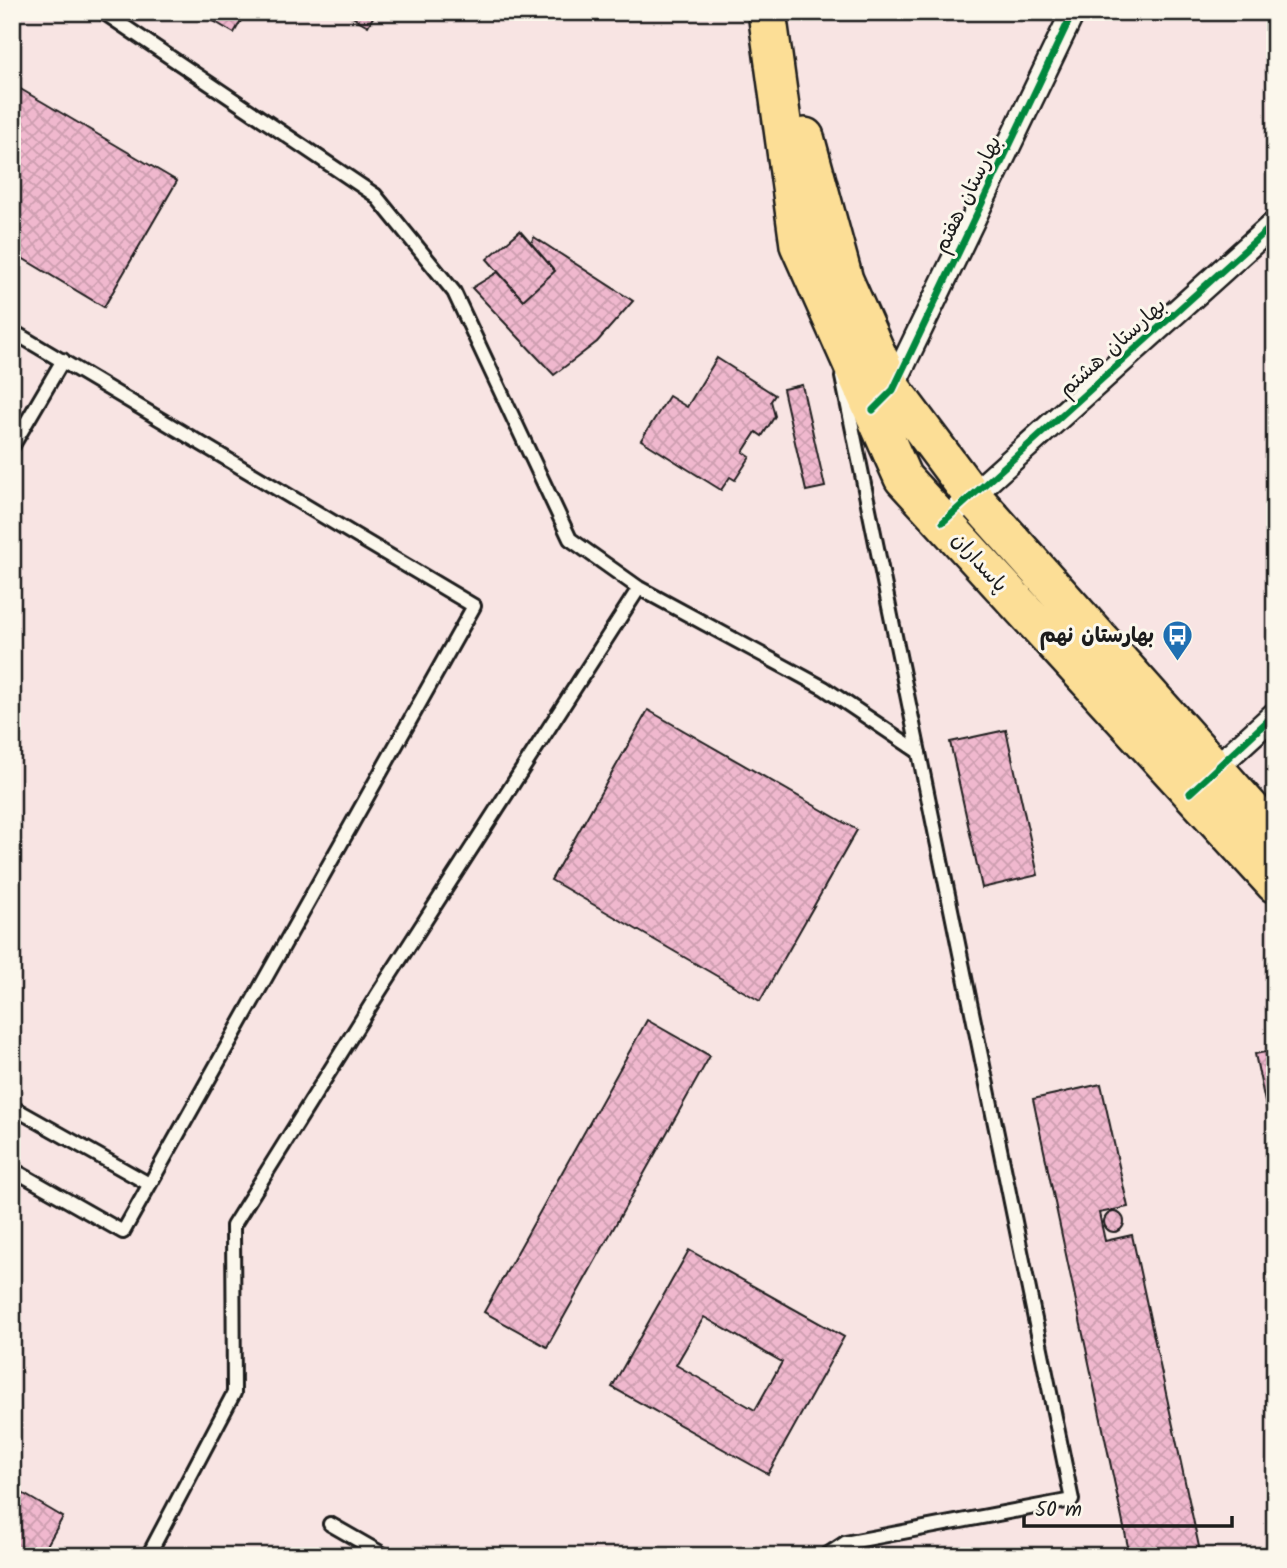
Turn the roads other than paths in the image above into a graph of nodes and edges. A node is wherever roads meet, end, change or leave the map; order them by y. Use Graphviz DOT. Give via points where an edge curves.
graph roads {
  1 [pos="103,12"];
  2 [pos="767,12"];
  3 [pos="788,12"];
  4 [pos="1073,12"];
  5 [pos="1275,223"];
  6 [pos="828,308"];
  7 [pos="12,331"];
  8 [pos="63,360"];
  9 [pos="883,400"];
  10 [pos="12,447"];
  11 [pos="972,497"];
  12 [pos="943,522"];
  13 [pos="639,588"];
  14 [pos="1275,714"];
  15 [pos="919,752"];
  16 [pos="1202,781"];
  17 [pos="1275,836"];
  18 [pos="1275,884"];
  19 [pos="12,1107"];
  20 [pos="12,1169"];
  21 [pos="149,1184"];
  22 [pos="330,1524"];
  23 [pos="148,1556"];
  24 [pos="386,1556"];
  25 [pos="825,1556"];
  1 -- 13 [label="lane" via="375,195 454,292 570,539"];
  2 -- 6 [label="main road, پاسداران" via="799,245"];
  3 -- 9 [label="main road, پاسداران" via="806,148"];
  4 -- 9 [label="street, بهارستان هفتم"];
  5 -- 11 [label="street, بهارستان هشتم"];
  6 -- 9 [label="main road, پاسداران"];
  6 -- 15 [label="lane"];
  7 -- 8 [label="lane"];
  8 -- 10 [label="lane"];
  8 -- 21 [label="lane" via="474,606"];
  9 -- 11 [label="main road, پاسداران"];
  9 -- 12 [label="main road, پاسداران" via="903,478"];
  11 -- 12 [label="street, بهارستان هشتم"];
  11 -- 16 [label="main road, پاسداران"];
  12 -- 16 [label="main road, پاسداران"];
  13 -- 15 [label="lane" via="824,688"];
  13 -- 23 [label="lane" via="233,1226 234,1392"];
  14 -- 16 [label="street"];
  15 -- 25 [label="lane" via="1072,1500 845,1543"];
  16 -- 17 [label="main road, پاسداران"];
  16 -- 18 [label="main road, پاسداران"];
  19 -- 21 [label="lane"];
  20 -- 21 [label="lane" via="123,1232"];
  22 -- 24 [label="lane"];
}
